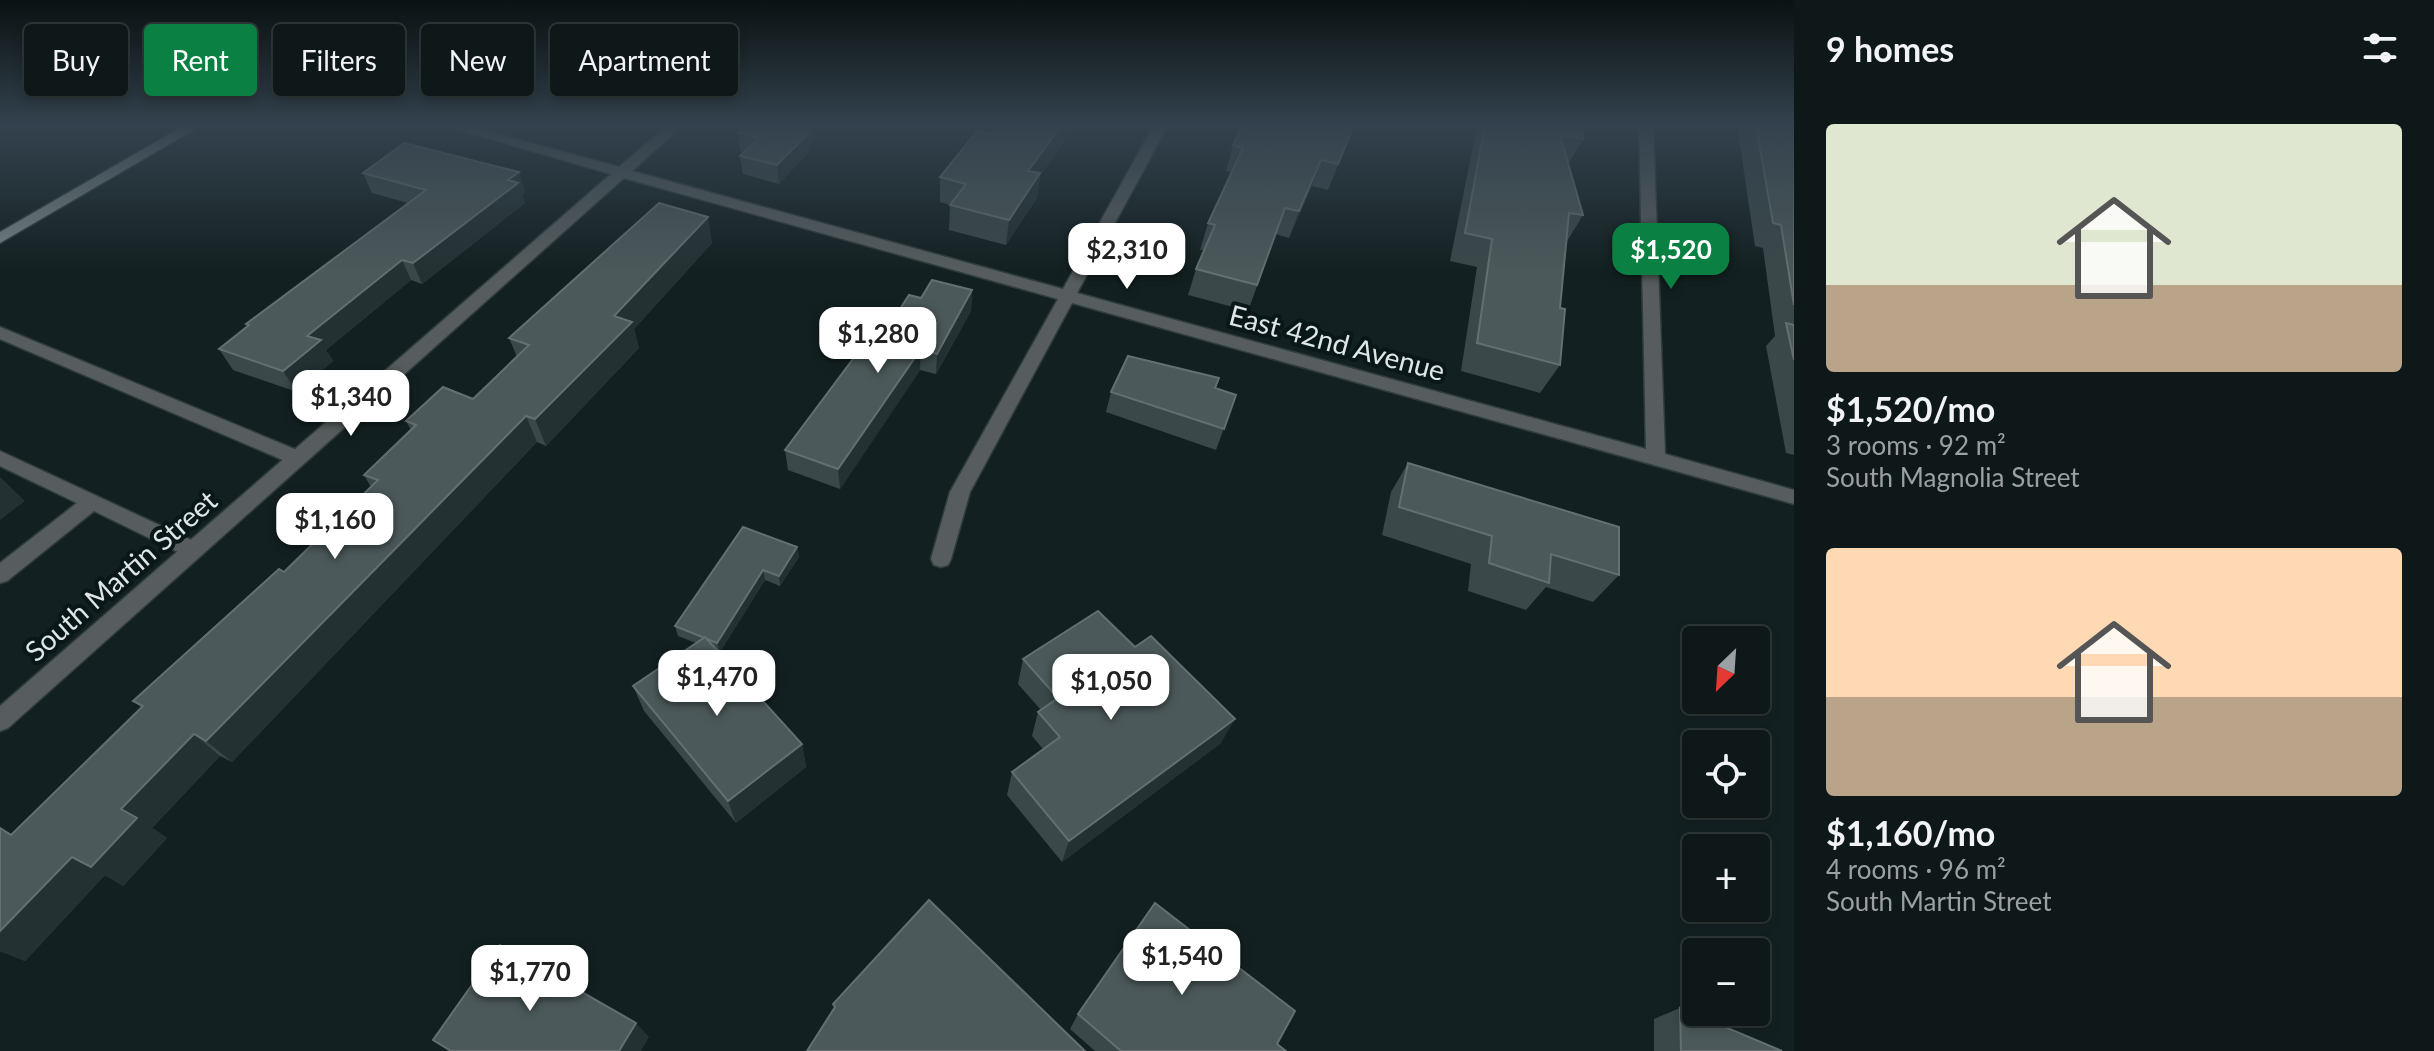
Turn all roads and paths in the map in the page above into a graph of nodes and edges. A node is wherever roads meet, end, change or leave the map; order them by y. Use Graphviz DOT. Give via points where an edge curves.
graph roads {
  1 [pos="110,174"];
  2 [pos="618,174"];
  3 [pos="623,174"];
  4 [pos="1134,174"];
  5 [pos="1647,174"];
  6 [pos="0,238"];
  7 [pos="1067,296"];
  8 [pos="0,333"];
  9 [pos="0,458"];
  10 [pos="297,458"];
  11 [pos="1656,458"];
  12 [pos="1794,497"];
  13 [pos="92,502"];
  14 [pos="193,550"];
  15 [pos="941,559"];
  16 [pos="0,575"];
  17 [pos="0,721"];
  1 -- 6 [label="street"];
  2 -- 10 [label="street, South Martin Street"];
  3 -- 7 [label="street, East 42nd Avenue"];
  4 -- 7 [label="street"];
  5 -- 11 [label="street"];
  7 -- 11 [label="street, East 42nd Avenue"];
  7 -- 15 [label="street" via="960,492"];
  8 -- 10 [label="street"];
  9 -- 13 [label="street"];
  10 -- 14 [label="street, South Martin Street"];
  11 -- 12 [label="street, East 42nd Avenue"];
  13 -- 14 [label="street"];
  13 -- 16 [label="street"];
  14 -- 17 [label="street, South Martin Street"];
}
